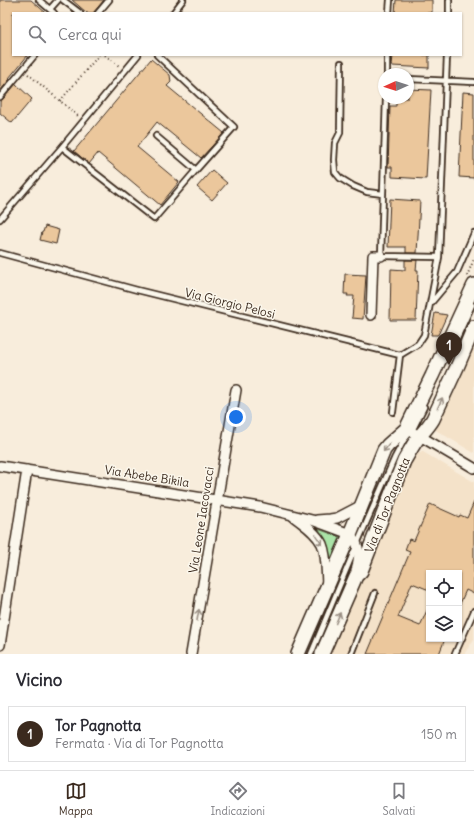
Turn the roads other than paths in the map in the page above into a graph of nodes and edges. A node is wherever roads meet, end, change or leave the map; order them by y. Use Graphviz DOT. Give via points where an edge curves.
graph roads {
  1 [pos="39,0"];
  2 [pos="58,0"];
  3 [pos="63,0"];
  4 [pos="109,0"];
  5 [pos="183,0"];
  6 [pos="390,0"];
  7 [pos="450,0"];
  8 [pos="50,9"];
  9 [pos="53,12"];
  10 [pos="79,12"];
  11 [pos="99,12"];
  12 [pos="173,12"];
  13 [pos="390,12"];
  14 [pos="449,12"];
  15 [pos="34,56"];
  16 [pos="137,56"];
  17 [pos="158,56"];
  18 [pos="388,56"];
  19 [pos="447,56"];
  20 [pos="341,63"];
  21 [pos="387,68"];
  22 [pos="414,79"];
  23 [pos="446,80"];
  24 [pos="474,82"];
  25 [pos="0,97"];
  26 [pos="386,104"];
  27 [pos="156,136"];
  28 [pos="62,147"];
  29 [pos="196,170"];
  30 [pos="383,194"];
  31 [pos="0,219"];
  32 [pos="474,233"];
  33 [pos="0,253"];
  34 [pos="381,256"];
  35 [pos="439,257"];
  36 [pos="474,285"];
  37 [pos="474,300"];
  38 [pos="430,304"];
  39 [pos="371,315"];
  40 [pos="474,327"];
  41 [pos="453,346"];
  42 [pos="400,355"];
  43 [pos="236,390"];
  44 [pos="428,400"];
  45 [pos="393,412"];
  46 [pos="412,432"];
  47 [pos="0,466"];
  48 [pos="474,468"];
  49 [pos="27,470"];
  50 [pos="217,499"];
  51 [pos="360,506"];
  52 [pos="290,514"];
  53 [pos="312,520"];
  54 [pos="353,539"];
  55 [pos="356,576"];
  56 [pos="327,587"];
  57 [pos="375,593"];
  58 [pos="474,611"];
  59 [pos="0,645"];
  60 [pos="191,654"];
  61 [pos="298,654"];
  62 [pos="311,654"];
  63 [pos="322,654"];
  64 [pos="350,654"];
  65 [pos="455,654"];
  1 -- 8 [label="lane"];
  2 -- 8 [label="lane"];
  3 -- 10 [label="lane"];
  4 -- 11 [label="lane"];
  5 -- 12 [label="lane"];
  6 -- 13 [label="lane"];
  7 -- 14 [label="lane"];
  8 -- 9 [label="lane"];
  15 -- 25 [label="lane"];
  16 -- 28 [label="lane"];
  17 -- 29 [label="lane" via="234,127"];
  18 -- 21 [label="lane"];
  19 -- 23 [label="lane"];
  20 -- 30 [label="lane" via="340,133 335,143 335,172 353,186 367,192"];
  22 -- 23 [label="lane"];
  23 -- 24 [label="lane"];
  23 -- 35 [label="lane"];
  26 -- 30 [label="lane"];
  27 -- 29 [label="lane"];
  28 -- 29 [label="lane" via="154,219"];
  28 -- 31 [label="lane"];
  30 -- 34 [label="lane"];
  32 -- 38 [label="lane" via="457,272"];
  33 -- 42 [label="lane, Via Giorgio Pelosi" via="137,290"];
  34 -- 35 [label="lane"];
  34 -- 39 [label="street" via="373,256"];
  35 -- 38 [label="lane"];
  36 -- 46 [label="street, Via di Tor Pagnotta" via="432,376"];
  37 -- 41 [label="lane"];
  38 -- 42 [label="lane" via="424,334 418,344"];
  46 -- 40 [label="street, Via di Tor Pagnotta, one-way" via="429,426"];
  42 -- 45 [label="lane"];
  43 -- 50 [label="street, Via Leone Iacovacci"];
  44 -- 46 [label="lane, Via di Tor Pagnotta"];
  46 -- 48 [label="street"];
  46 -- 51 [label="street, Via di Tor Pagnotta, one-way" via="388,445 384,450"];
  46 -- 54 [label="lane, Via di Tor Pagnotta" via="404,440"];
  46 -- 55 [label="street, Via di Tor Pagnotta" via="411,448 361,570"];
  47 -- 49 [label="street, Via Abebe Bikila"];
  49 -- 50 [label="street, Via Abebe Bikila"];
  49 -- 59 [label="street"];
  50 -- 52 [label="street, Via Abebe Bikila"];
  60 -- 50 [label="street, Via Leone Iacovacci, one-way"];
  51 -- 53 [label="street, Via Abebe Bikila" via="337,518"];
  51 -- 54 [label="street, Via di Tor Pagnotta"];
  52 -- 53 [label="street, Via Abebe Bikila"];
  52 -- 56 [label="street, Via Abebe Bikila, one-way" via="312,531 322,543 326,558"];
  53 -- 54 [label="street, Via Abebe Bikila"];
  54 -- 55 [label="street, Via di Tor Pagnotta" via="359,549"];
  54 -- 56 [label="street, Via di Tor Pagnotta"];
  54 -- 62 [label="lane, Via di Tor Pagnotta"];
  63 -- 55 [label="street, Via di Tor Pagnotta, one-way"];
  56 -- 61 [label="street, Via di Tor Pagnotta"];
  57 -- 64 [label="lane"];
  58 -- 65 [label="lane"];
}
